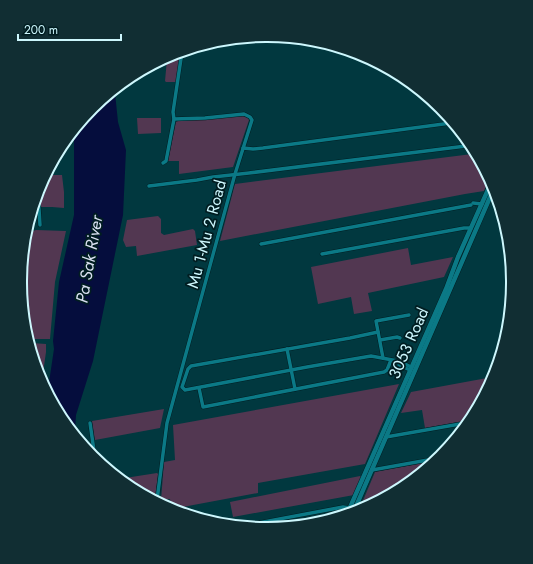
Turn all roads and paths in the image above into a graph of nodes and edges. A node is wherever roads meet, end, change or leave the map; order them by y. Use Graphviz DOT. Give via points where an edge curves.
graph roads {
  1 [pos="181,59"];
  2 [pos="174,119"];
  3 [pos="447,124"];
  4 [pos="464,146"];
  5 [pos="243,148"];
  6 [pos="163,163"];
  7 [pos="234,174"];
  8 [pos="149,186"];
  9 [pos="488,190"];
  10 [pos="490,197"];
  11 [pos="482,205"];
  12 [pos="39,208"];
  13 [pos="40,225"];
  14 [pos="471,228"];
  15 [pos="261,244"];
  16 [pos="322,254"];
  17 [pos="452,271"];
  18 [pos="458,273"];
  19 [pos="430,311"];
  20 [pos="435,313"];
  21 [pos="409,315"];
  22 [pos="378,332"];
  23 [pos="400,338"];
  24 [pos="380,340"];
  25 [pos="287,349"];
  26 [pos="383,358"];
  27 [pos="396,362"];
  28 [pos="411,368"];
  29 [pos="291,370"];
  30 [pos="199,388"];
  31 [pos="295,390"];
  32 [pos="90,423"];
  33 [pos="460,424"];
  34 [pos="386,436"];
  35 [pos="94,448"];
  36 [pos="426,460"];
  37 [pos="372,470"];
  38 [pos="158,495"];
  39 [pos="352,505"];
  40 [pos="353,505"];
  41 [pos="345,508"];
  42 [pos="264,522"];
  1 -- 2 [label="street"];
  2 -- 5 [label="street, Mu 1-Mu 2 Road" via="244,114 252,120"];
  2 -- 6 [label="street" via="166,161"];
  3 -- 5 [label="street" via="263,148"];
  4 -- 7 [label="street"];
  5 -- 7 [label="street, Mu 1-Mu 2 Road"];
  7 -- 8 [label="street"];
  7 -- 38 [label="street, Mu 1-Mu 2 Road" via="167,423"];
  9 -- 11 [label="main road, 3053 Road"];
  10 -- 18 [label="main road, 3053 Road"];
  11 -- 14 [label="main road, 3053 Road"];
  11 -- 15 [label="street" via="472,204"];
  12 -- 13 [label="street"];
  14 -- 16 [label="street"];
  14 -- 17 [label="main road, 3053 Road"];
  17 -- 18 [label="main road"];
  17 -- 20 [label="main road, 3053 Road"];
  18 -- 34 [label="main road, 3053 Road"];
  19 -- 20 [label="street"];
  20 -- 28 [label="main road, 3053 Road"];
  21 -- 22 [label="street" via="376,321"];
  22 -- 24 [label="street"];
  22 -- 25 [label="street"];
  23 -- 24 [label="street"];
  24 -- 26 [label="street"];
  25 -- 29 [label="street"];
  25 -- 30 [label="street" via="191,366 183,390"];
  26 -- 27 [label="street"];
  26 -- 29 [label="street" via="371,356"];
  27 -- 28 [label="street"];
  27 -- 31 [label="street" via="384,372"];
  28 -- 39 [label="main road, 3053 Road"];
  29 -- 30 [label="street"];
  29 -- 31 [label="street"];
  30 -- 31 [label="street" via="203,407"];
  32 -- 35 [label="street"];
  33 -- 34 [label="street"];
  34 -- 37 [label="main road, 3053 Road"];
  36 -- 37 [label="street"];
  37 -- 40 [label="main road, 3053 Road"];
  41 -- 42 [label="street"];
}
